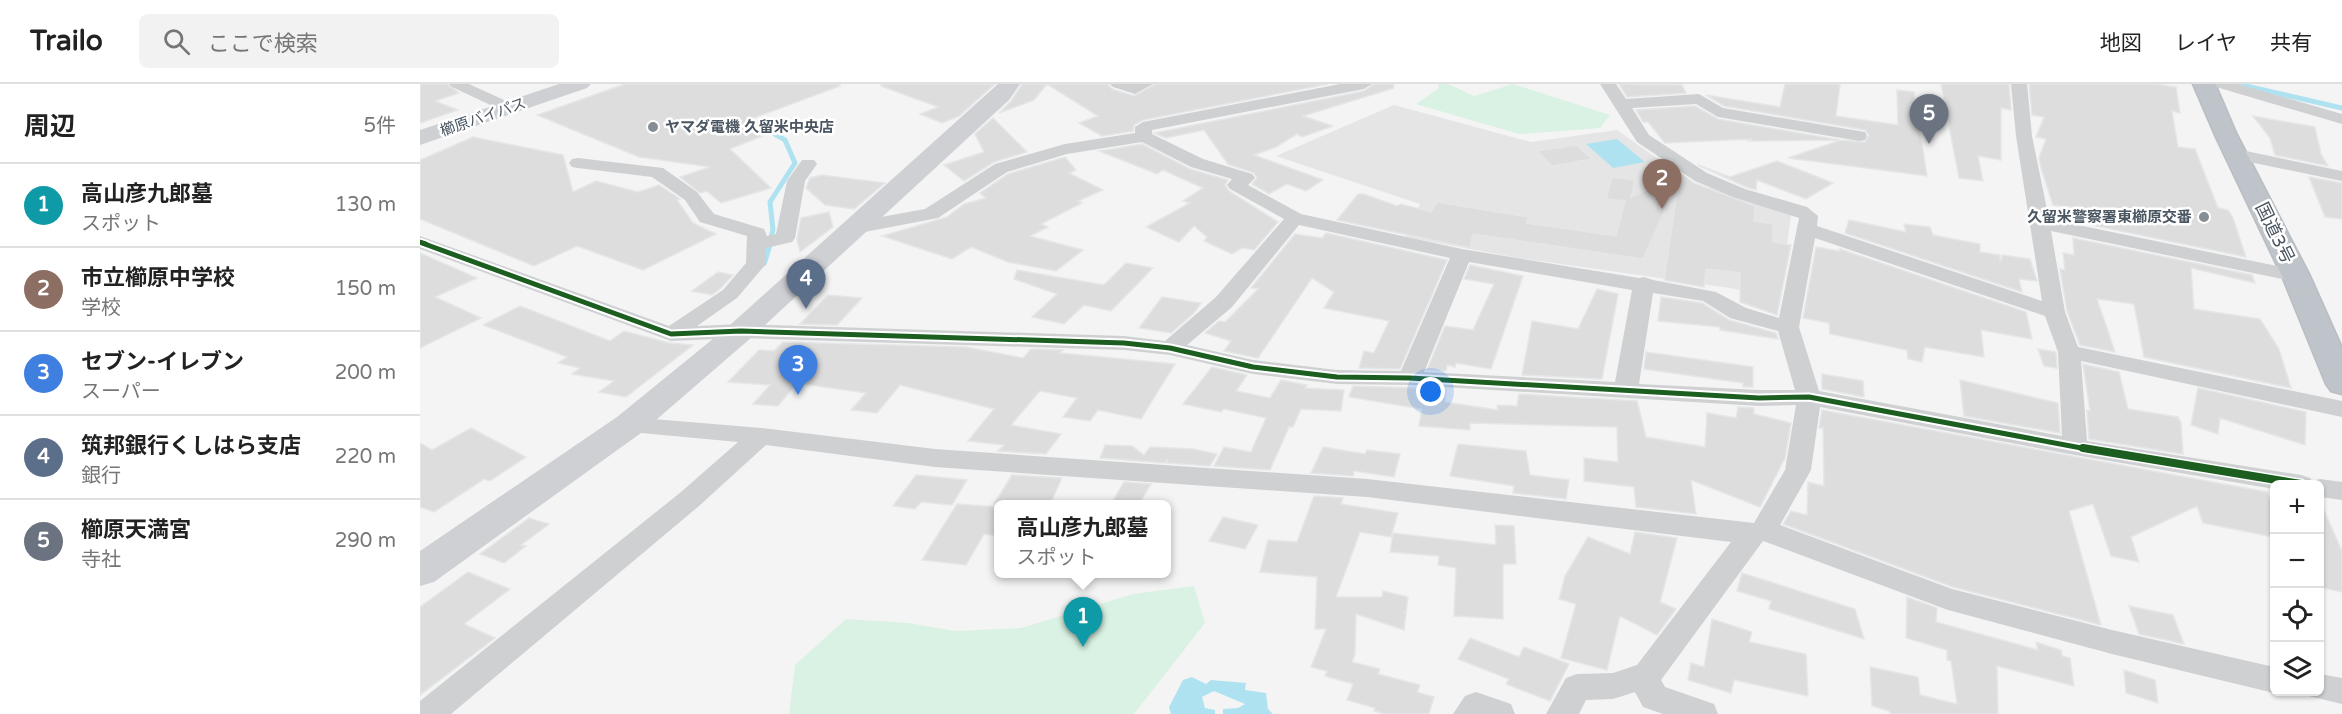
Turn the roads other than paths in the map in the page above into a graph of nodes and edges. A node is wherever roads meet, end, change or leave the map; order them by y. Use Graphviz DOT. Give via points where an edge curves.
graph roads {
  1 [pos="457,84"];
  2 [pos="559,84"];
  3 [pos="580,84"];
  4 [pos="1009,84"];
  5 [pos="1118,84"];
  6 [pos="1145,84"];
  7 [pos="1364,84"];
  8 [pos="1608,84"];
  9 [pos="2019,84"];
  10 [pos="2204,84"];
  11 [pos="2221,84"];
  12 [pos="1622,104"];
  13 [pos="504,106"];
  14 [pos="2342,119"];
  15 [pos="420,131"];
  16 [pos="1144,136"];
  17 [pos="1859,136"];
  18 [pos="420,138"];
  19 [pos="2236,154"];
  20 [pos="578,163"];
  21 [pos="808,164"];
  22 [pos="2342,176"];
  23 [pos="1295,218"];
  24 [pos="2038,223"];
  25 [pos="854,228"];
  26 [pos="1806,230"];
  27 [pos="420,242"];
  28 [pos="756,244"];
  29 [pos="1462,255"];
  30 [pos="2296,276"];
  31 [pos="1644,284"];
  32 [pos="2054,312"];
  33 [pos="1788,327"];
  34 [pos="741,331"];
  35 [pos="671,334"];
  36 [pos="1170,348"];
  37 [pos="2069,352"];
  38 [pos="1410,378"];
  39 [pos="2342,384"];
  40 [pos="1626,389"];
  41 [pos="1809,397"];
  42 [pos="2342,409"];
  43 [pos="629,425"];
  44 [pos="761,436"];
  45 [pos="2075,447"];
  46 [pos="2277,480"];
  47 [pos="2324,489"];
  48 [pos="2342,491"];
  49 [pos="1758,532"];
  50 [pos="425,562"];
  51 [pos="1642,676"];
  52 [pos="2270,679"];
  53 [pos="2324,688"];
  54 [pos="2342,691"];
  55 [pos="428,714"];
  56 [pos="1469,714"];
  57 [pos="1500,714"];
  58 [pos="1562,714"];
  59 [pos="1702,714"];
  1 -- 13 [label="street"];
  2 -- 13 [label="street, 櫛原バイパス"];
  3 -- 13 [label="street, 櫛原バイパス"];
  4 -- 25 [label="street"];
  5 -- 6 [label="street" via="1135,89"];
  7 -- 16 [label="street" via="1143,127"];
  8 -- 12 [label="street"];
  9 -- 24 [label="street"];
  10 -- 19 [label="highway, 国道3号"];
  11 -- 14 [label="street"];
  12 -- 17 [label="street" via="1699,99 1718,112"];
  12 -- 26 [label="street" via="1643,138 1701,177 1809,216"];
  13 -- 15 [label="street, 櫛原バイパス"];
  13 -- 18 [label="street, 櫛原バイパス"];
  16 -- 23 [label="street" via="1197,163 1246,178 1236,185"];
  16 -- 25 [label="street" via="1065,149 1001,168 932,214"];
  19 -- 22 [label="street"];
  19 -- 30 [label="highway, 国道3号"];
  20 -- 28 [label="street" via="657,172 691,196 707,218 757,232"];
  21 -- 28 [label="street" via="796,182 785,238"];
  23 -- 29 [label="street"];
  23 -- 36 [label="street" via="1224,302"];
  24 -- 30 [label="street"];
  24 -- 32 [label="street"];
  25 -- 34 [label="street"];
  26 -- 32 [label="street"];
  26 -- 33 [label="street"];
  27 -- 35 [label="street"];
  28 -- 35 [label="street" via="756,264 730,294"];
  29 -- 31 [label="street"];
  29 -- 38 [label="street"];
  30 -- 39 [label="highway, 国道3号"];
  31 -- 33 [label="street" via="1709,296 1738,312"];
  31 -- 40 [label="street"];
  32 -- 37 [label="street"];
  33 -- 41 [label="street"];
  34 -- 35 [label="street"];
  34 -- 36 [label="street" via="1124,343"];
  34 -- 43 [label="street"];
  36 -- 38 [label="street" via="1253,367 1316,375"];
  37 -- 42 [label="street"];
  37 -- 45 [label="street"];
  38 -- 40 [label="street"];
  40 -- 41 [label="street" via="1759,398"];
  41 -- 45 [label="street"];
  41 -- 49 [label="street" via="1798,470"];
  43 -- 44 [label="street"];
  43 -- 50 [label="street"];
  44 -- 49 [label="street" via="935,458 1367,488"];
  44 -- 55 [label="street"];
  45 -- 46 [label="street"];
  47 -- 48 [label="street"];
  49 -- 51 [label="street" via="1647,675"];
  49 -- 52 [label="street" via="1948,599"];
  51 -- 58 [label="street" via="1613,686 1577,687"];
  51 -- 59 [label="street" via="1654,697"];
  53 -- 54 [label="street"];
  56 -- 57 [label="street" via="1476,706"];
}
